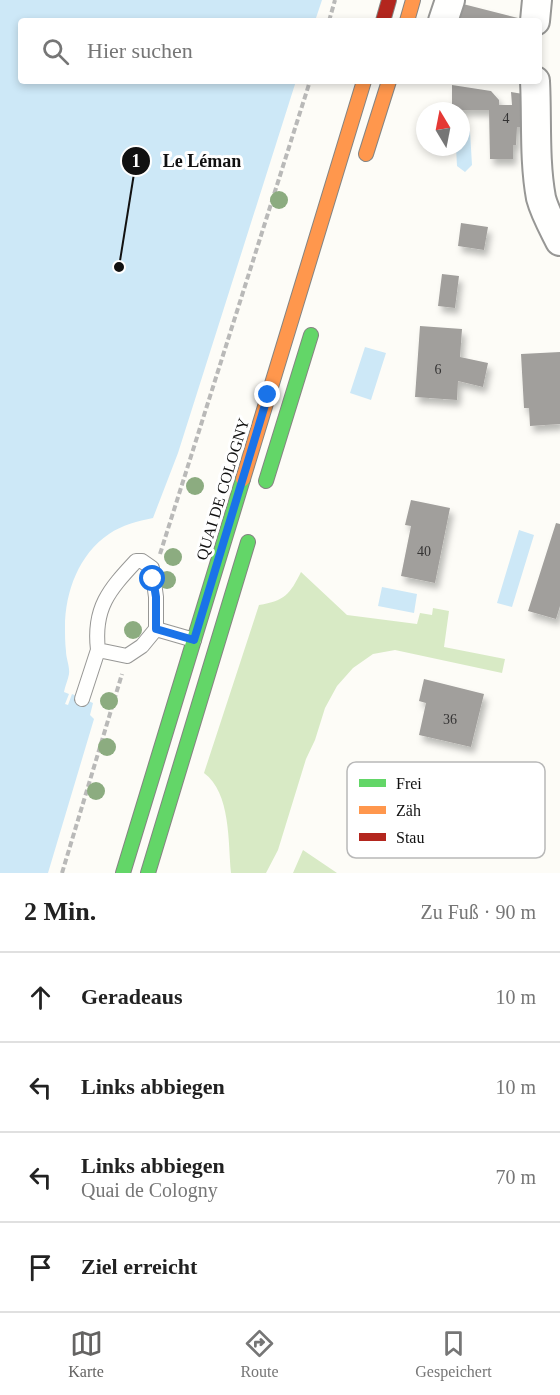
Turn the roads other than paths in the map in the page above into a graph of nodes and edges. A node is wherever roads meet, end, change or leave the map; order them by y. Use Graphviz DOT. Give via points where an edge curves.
graph roads {
  1 [pos="389,0"];
  2 [pos="413,0"];
  3 [pos="450,0"];
  4 [pos="537,0"];
  5 [pos="383,18"];
  6 [pos="408,18"];
  7 [pos="444,18"];
  8 [pos="535,18"];
  9 [pos="363,84"];
  10 [pos="388,84"];
  11 [pos="535,84"];
  12 [pos="363,165"];
  13 [pos="560,241"];
  14 [pos="314,324"];
  15 [pos="263,492"];
  16 [pos="253,525"];
  17 [pos="156,629"];
  18 [pos="194,640"];
  19 [pos="98,650"];
  20 [pos="82,699"];
  21 [pos="123,873"];
  22 [pos="148,873"];
  1 -- 5 [label="main road"];
  2 -- 6 [label="main road"];
  3 -- 7 [label="street"];
  4 -- 8 [label="street"];
  9 -- 18 [label="main road, QUAI DE COLOGNY"];
  10 -- 12 [label="main road"];
  11 -- 13 [label="street" via="541,198"];
  14 -- 15 [label="main road"];
  16 -- 22 [label="main road"];
  17 -- 18 [label="lane"];
  17 -- 19 [label="lane" via="127,656"];
  17 -- 19 [label="lane" via="152,568 136,561 112,586 101,609 96,634"];
  18 -- 21 [label="main road, QUAI DE COLOGNY"];
  19 -- 20 [label="lane"];
}
